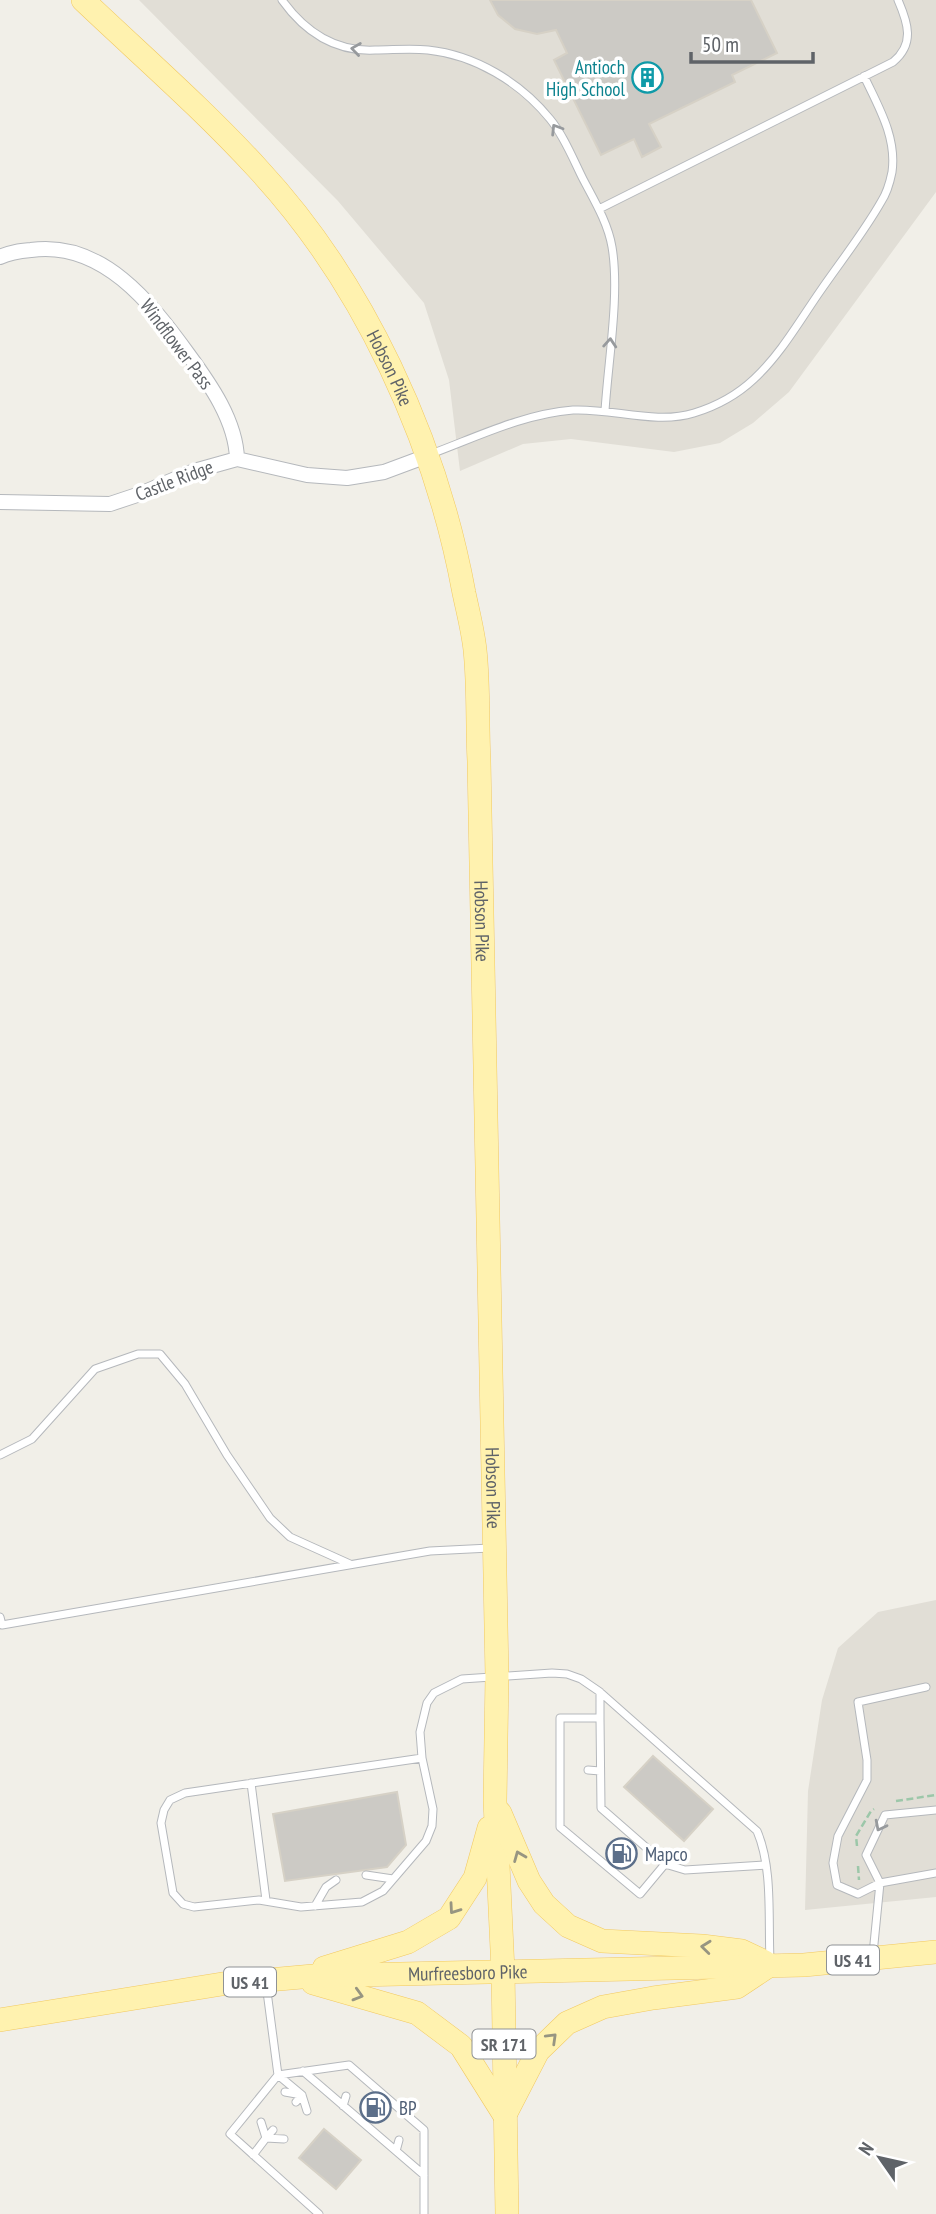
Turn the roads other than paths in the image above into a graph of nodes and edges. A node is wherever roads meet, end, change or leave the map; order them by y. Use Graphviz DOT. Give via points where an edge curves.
graph roads {
  1 [pos="83,0"];
  2 [pos="282,0"];
  3 [pos="898,0"];
  4 [pos="864,76"];
  5 [pos="599,209"];
  6 [pos="0,257"];
  7 [pos="605,411"];
  8 [pos="427,456"];
  9 [pos="237,459"];
  10 [pos="0,502"];
  11 [pos="0,1455"];
  12 [pos="495,1547"];
  13 [pos="351,1565"];
  14 [pos="0,1617"];
  15 [pos="497,1676"];
  16 [pos="926,1687"];
  17 [pos="600,1692"];
  18 [pos="600,1718"];
  19 [pos="560,1732"];
  20 [pos="570,1732"];
  21 [pos="590,1732"];
  22 [pos="600,1732"];
  23 [pos="560,1747"];
  24 [pos="569,1747"];
  25 [pos="589,1747"];
  26 [pos="600,1747"];
  27 [pos="422,1758"];
  28 [pos="588,1770"];
  29 [pos="600,1771"];
  30 [pos="251,1783"];
  31 [pos="560,1790"];
  32 [pos="569,1790"];
  33 [pos="591,1790"];
  34 [pos="601,1791"];
  35 [pos="495,1801"];
  36 [pos="560,1808"];
  37 [pos="570,1808"];
  38 [pos="601,1808"];
  39 [pos="936,1810"];
  40 [pos="593,1812"];
  41 [pos="628,1832"];
  42 [pos="622,1839"];
  43 [pos="645,1847"];
  44 [pos="639,1854"];
  45 [pos="657,1857"];
  46 [pos="665,1864"];
  47 [pos="650,1865"];
  48 [pos="766,1865"];
  49 [pos="936,1873"];
  50 [pos="366,1875"];
  51 [pos="393,1879"];
  52 [pos="336,1880"];
  53 [pos="880,1883"];
  54 [pos="265,1900"];
  55 [pos="315,1906"];
  56 [pos="936,1952"];
  57 [pos="872,1959"];
  58 [pos="770,1965"];
  59 [pos="503,1971"];
  60 [pos="292,1978"];
  61 [pos="266,1980"];
  62 [pos="0,2020"];
  63 [pos="303,2071"];
  64 [pos="278,2075"];
  65 [pos="285,2092"];
  66 [pos="302,2095"];
  67 [pos="346,2096"];
  68 [pos="296,2102"];
  69 [pos="343,2106"];
  70 [pos="307,2111"];
  71 [pos="364,2111"];
  72 [pos="505,2116"];
  73 [pos="361,2121"];
  74 [pos="261,2122"];
  75 [pos="381,2126"];
  76 [pos="273,2130"];
  77 [pos="378,2136"];
  78 [pos="267,2138"];
  79 [pos="284,2139"];
  80 [pos="399,2140"];
  81 [pos="396,2151"];
  82 [pos="253,2155"];
  83 [pos="424,2175"];
  84 [pos="319,2214"];
  85 [pos="424,2214"];
  86 [pos="507,2214"];
  1 -- 8 [label="main road, Hobson Pike" via="260,170 311,233 387,360"];
  5 -- 2 [label="lane, one-way" via="550,119 513,84 482,66 443,53 356,50 337,45 304,26"];
  3 -- 4 [label="lane" via="908,28 907,45 893,62"];
  4 -- 5 [label="lane"];
  4 -- 7 [label="lane" via="890,139 887,189 768,365 735,395 691,414"];
  7 -- 5 [label="lane, one-way" via="614,277 612,247"];
  6 -- 9 [label="street, Windflower Pass" via="45,248 75,253 133,287 166,324 222,406 237,444"];
  7 -- 8 [label="lane" via="542,414"];
  8 -- 9 [label="street, Castle Ridge" via="384,472 347,478 307,475"];
  8 -- 12 [label="main road, Hobson Pike" via="458,558 475,649"];
  9 -- 10 [label="street, Castle Ridge" via="110,503"];
  11 -- 13 [label="lane" via="32,1439 95,1369 138,1354 160,1354 185,1384 270,1518 290,1537"];
  12 -- 13 [label="lane" via="430,1551"];
  12 -- 15 [label="main road, Hobson Pike"];
  13 -- 14 [label="lane" via="2,1625"];
  15 -- 17 [label="lane" via="567,1674"];
  15 -- 27 [label="lane" via="462,1679 434,1693 420,1732"];
  15 -- 35 [label="main road, Hobson Pike"];
  16 -- 53 [label="lane" via="858,1702 867,1780 838,1836 833,1863 837,1885 858,1894"];
  17 -- 18 [label="lane"];
  17 -- 48 [label="lane" via="749,1822 763,1845"];
  18 -- 19 [label="lane" via="560,1718"];
  18 -- 22 [label="lane"];
  19 -- 20 [label="lane"];
  19 -- 23 [label="lane"];
  21 -- 22 [label="lane"];
  22 -- 26 [label="lane"];
  23 -- 24 [label="lane"];
  23 -- 31 [label="lane" via="565,1769"];
  25 -- 26 [label="lane"];
  26 -- 29 [label="lane"];
  27 -- 30 [label="lane"];
  27 -- 51 [label="lane" via="432,1826 426,1841"];
  28 -- 29 [label="lane"];
  29 -- 34 [label="lane"];
  30 -- 54 [label="lane"];
  30 -- 54 [label="lane" via="185,1793 170,1800 161,1823 173,1893 183,1904 194,1907"];
  31 -- 32 [label="lane"];
  31 -- 36 [label="lane"];
  33 -- 34 [label="lane"];
  34 -- 38 [label="lane"];
  58 -- 35 [label="main road, one-way" via="742,1951 602,1941 568,1926 544,1904 529,1881"];
  35 -- 59 [label="main road, Hobson Pike"];
  35 -- 60 [label="main road, one-way" via="475,1878 449,1918 408,1942"];
  36 -- 37 [label="lane"];
  36 -- 46 [label="lane" via="560,1827 578,1835 640,1894"];
  38 -- 40 [label="lane"];
  38 -- 41 [label="lane" via="609,1821"];
  39 -- 53 [label="lane, one-way" via="885,1815 866,1854"];
  41 -- 42 [label="lane"];
  41 -- 43 [label="lane"];
  43 -- 44 [label="lane"];
  43 -- 45 [label="lane"];
  45 -- 46 [label="lane"];
  45 -- 47 [label="lane"];
  46 -- 48 [label="lane" via="685,1870"];
  48 -- 58 [label="lane"];
  49 -- 53 [label="lane"];
  50 -- 51 [label="lane"];
  51 -- 55 [label="lane" via="383,1891 362,1902"];
  52 -- 55 [label="lane" via="326,1886"];
  53 -- 57 [label="lane"];
  54 -- 55 [label="lane"];
  56 -- 57 [label="main road, Murfreesboro Pike / US 41"];
  57 -- 58 [label="main road, Murfreesboro Pike / US 41"];
  58 -- 59 [label="main road, Murfreesboro Pike / US 41"];
  72 -- 58 [label="main road, one-way" via="538,2050 567,2023 603,2007 737,1987"];
  59 -- 60 [label="main road, Murfreesboro Pike / US 41"];
  59 -- 72 [label="main road, SR 171"];
  60 -- 61 [label="main road, Murfreesboro Pike / US 41"];
  60 -- 72 [label="main road, one-way" via="417,2013 461,2046"];
  61 -- 62 [label="main road, Murfreesboro Pike / US 41"];
  61 -- 64 [label="lane"];
  63 -- 64 [label="lane"];
  63 -- 69 [label="lane"];
  63 -- 83 [label="lane" via="349,2065 372,2090 424,2130"];
  64 -- 66 [label="lane"];
  64 -- 82 [label="lane" via="230,2134"];
  65 -- 66 [label="lane"];
  66 -- 68 [label="lane"];
  66 -- 70 [label="lane"];
  67 -- 69 [label="lane"];
  69 -- 73 [label="lane"];
  71 -- 73 [label="lane"];
  72 -- 86 [label="main road, SR 171"];
  73 -- 77 [label="lane"];
  74 -- 78 [label="lane"];
  75 -- 77 [label="lane"];
  76 -- 78 [label="lane"];
  77 -- 81 [label="lane"];
  78 -- 79 [label="lane"];
  78 -- 82 [label="lane"];
  80 -- 81 [label="lane"];
  81 -- 83 [label="lane"];
  82 -- 84 [label="lane"];
  83 -- 85 [label="lane"];
}
